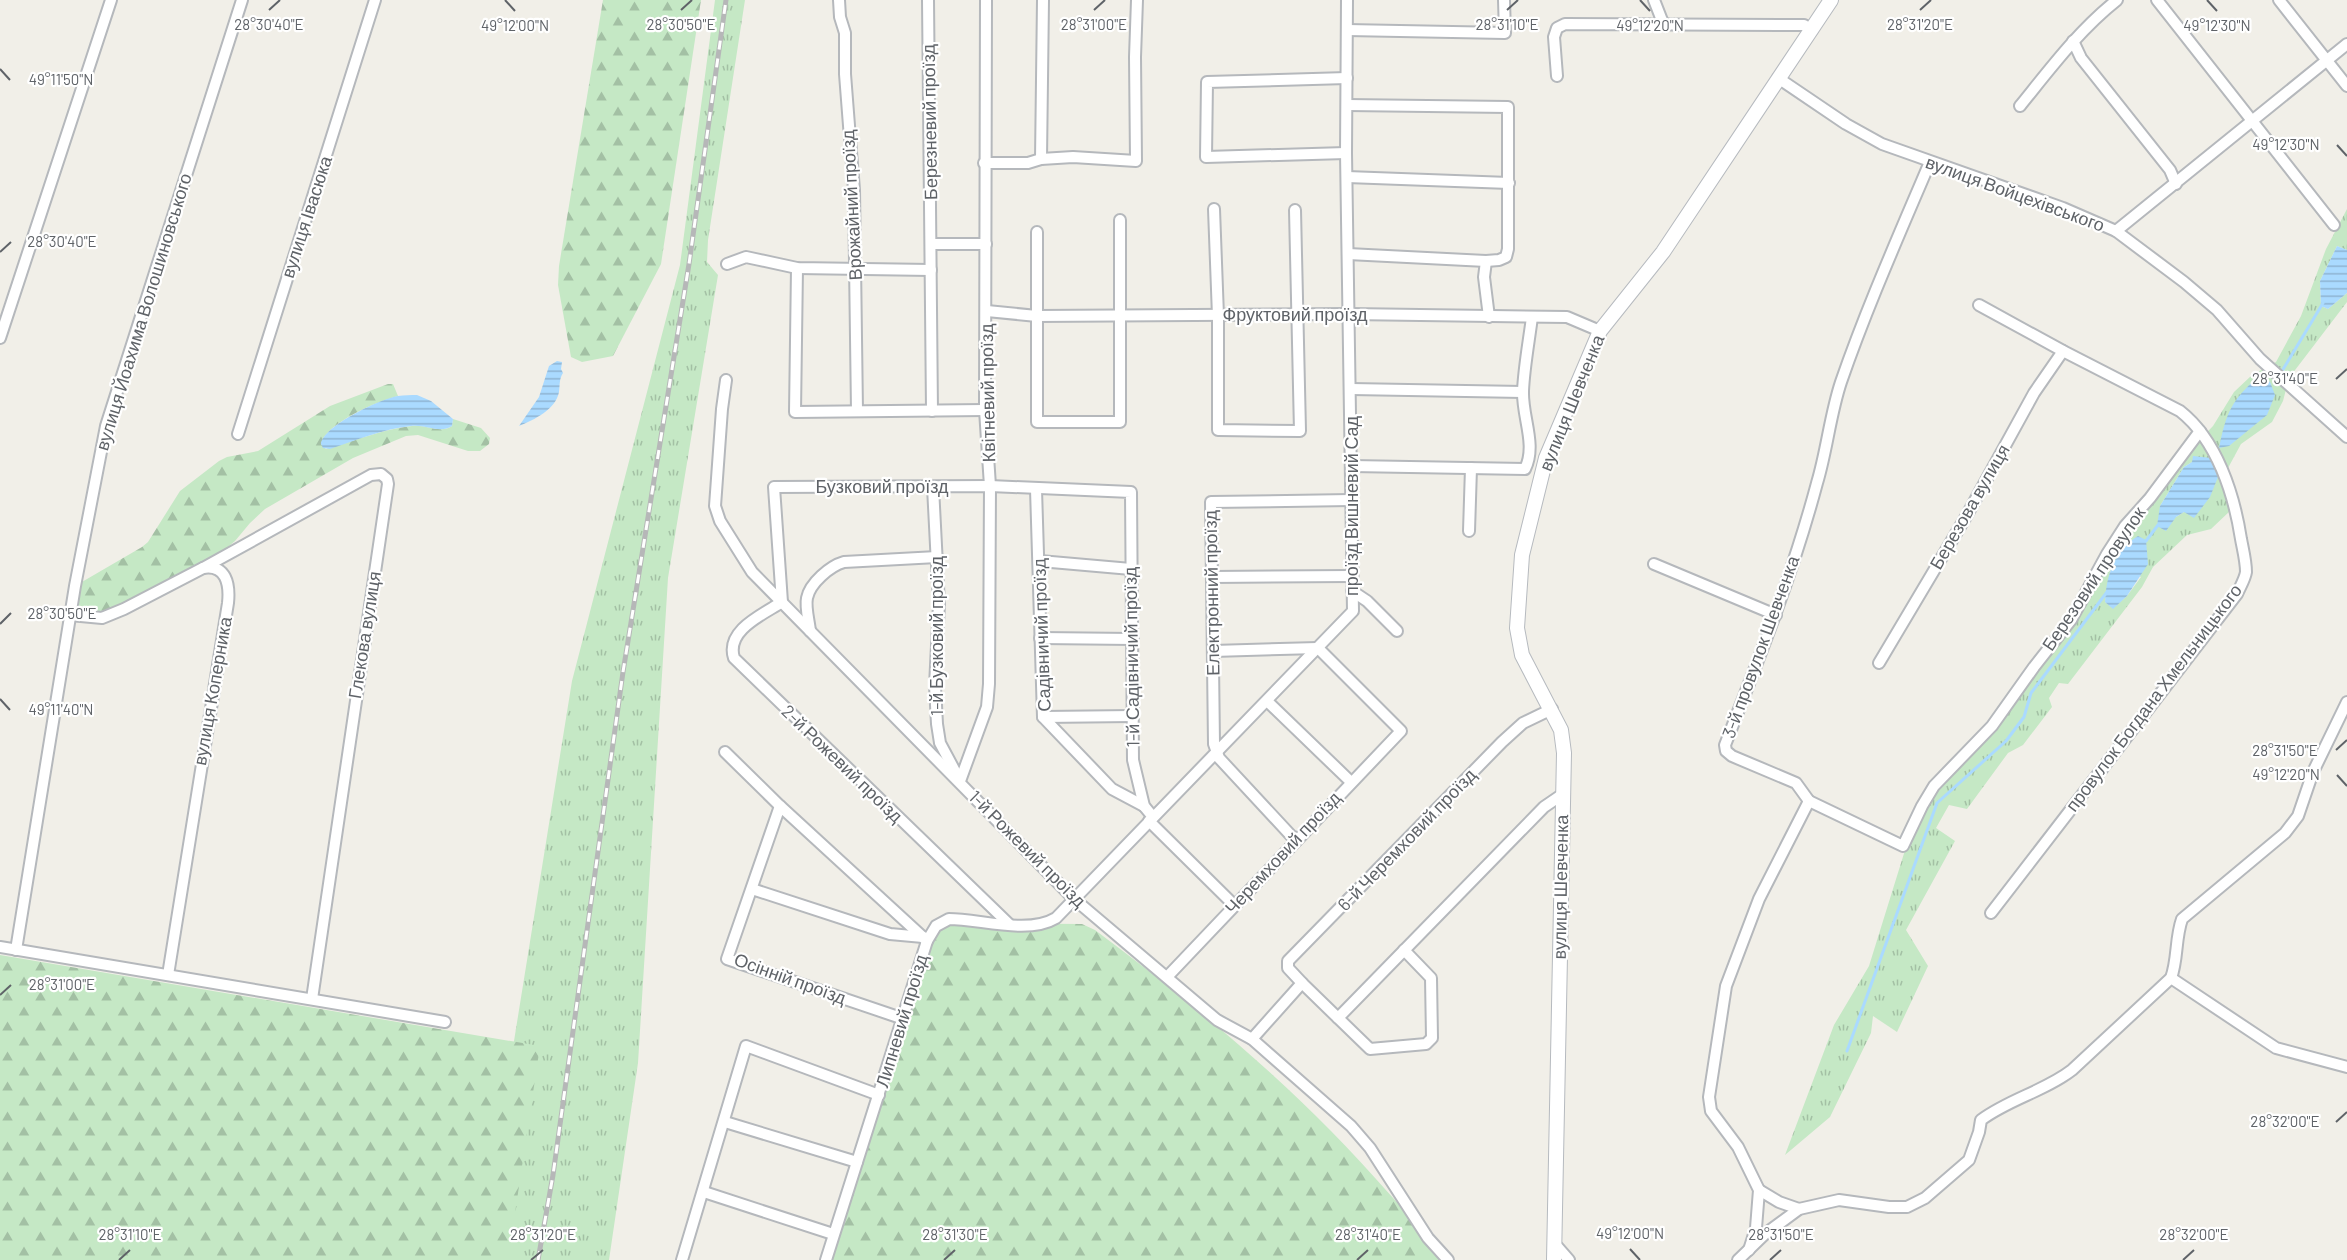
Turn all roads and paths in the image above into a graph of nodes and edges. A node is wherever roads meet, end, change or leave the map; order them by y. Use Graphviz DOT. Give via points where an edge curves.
graph roads {
  1 [pos="111,0"];
  2 [pos="242,0"];
  3 [pos="375,0"];
  4 [pos="839,0"];
  5 [pos="928,0"];
  6 [pos="986,0"];
  7 [pos="1043,0"];
  8 [pos="1137,0"];
  9 [pos="1347,0"];
  10 [pos="1504,0"];
  11 [pos="1654,0"];
  12 [pos="1831,0"];
  13 [pos="2117,0"];
  14 [pos="2157,0"];
  15 [pos="2279,0"];
  16 [pos="1663,23"];
  17 [pos="1347,30"];
  18 [pos="1812,30"];
  19 [pos="2073,41"];
  20 [pos="2347,44"];
  21 [pos="2327,60"];
  22 [pos="1557,76"];
  23 [pos="1347,78"];
  24 [pos="1778,78"];
  25 [pos="2347,86"];
  26 [pos="1347,105"];
  27 [pos="2020,106"];
  28 [pos="2253,120"];
  29 [pos="1346,153"];
  30 [pos="1041,159"];
  31 [pos="1930,162"];
  32 [pos="984,163"];
  33 [pos="1347,177"];
  34 [pos="1509,183"];
  35 [pos="2176,184"];
  36 [pos="1214,209"];
  37 [pos="1295,210"];
  38 [pos="1120,220"];
  39 [pos="2334,225"];
  40 [pos="2116,231"];
  41 [pos="1037,232"];
  42 [pos="932,244"];
  43 [pos="986,244"];
  44 [pos="1348,254"];
  45 [pos="1486,261"];
  46 [pos="727,264"];
  47 [pos="797,268"];
  48 [pos="855,269"];
  49 [pos="931,270"];
  50 [pos="1979,305"];
  51 [pos="987,311"];
  52 [pos="1350,314"];
  53 [pos="1122,315"];
  54 [pos="1037,316"];
  55 [pos="1218,316"];
  56 [pos="1297,316"];
  57 [pos="1532,316"];
  58 [pos="1489,317"];
  59 [pos="1600,331"];
  60 [pos="0,338"];
  61 [pos="2063,351"];
  62 [pos="726,380"];
  63 [pos="1351,389"];
  64 [pos="1523,392"];
  65 [pos="985,410"];
  66 [pos="857,411"];
  67 [pos="932,411"];
  68 [pos="2200,431"];
  69 [pos="238,434"];
  70 [pos="2347,437"];
  71 [pos="1352,466"];
  72 [pos="1471,468"];
  73 [pos="990,486"];
  74 [pos="933,487"];
  75 [pos="1036,489"];
  76 [pos="1131,492"];
  77 [pos="1352,500"];
  78 [pos="1469,531"];
  79 [pos="937,558"];
  80 [pos="1040,561"];
  81 [pos="1654,564"];
  82 [pos="203,568"];
  83 [pos="1131,569"];
  84 [pos="1351,576"];
  85 [pos="1212,577"];
  86 [pos="1352,591"];
  87 [pos="783,602"];
  88 [pos="70,615"];
  89 [pos="1776,615"];
  90 [pos="810,631"];
  91 [pos="1397,632"];
  92 [pos="1040,638"];
  93 [pos="1133,639"];
  94 [pos="1318,648"];
  95 [pos="1213,651"];
  96 [pos="1879,663"];
  97 [pos="1267,701"];
  98 [pos="2347,702"];
  99 [pos="1552,709"];
  100 [pos="1133,716"];
  101 [pos="1043,717"];
  102 [pos="725,752"];
  103 [pos="1217,753"];
  104 [pos="960,781"];
  105 [pos="1351,782"];
  106 [pos="1563,794"];
  107 [pos="1809,801"];
  108 [pos="780,806"];
  109 [pos="1144,806"];
  110 [pos="1151,819"];
  111 [pos="1296,841"];
  112 [pos="752,889"];
  113 [pos="1073,898"];
  114 [pos="1234,905"];
  115 [pos="1991,913"];
  116 [pos="1011,925"];
  117 [pos="925,939"];
  118 [pos="0,947"];
  119 [pos="16,950"];
  120 [pos="1404,950"];
  121 [pos="168,975"];
  122 [pos="1167,977"];
  123 [pos="2171,978"];
  124 [pos="1302,983"];
  125 [pos="312,999"];
  126 [pos="901,1018"];
  127 [pos="1338,1018"];
  128 [pos="445,1022"];
  129 [pos="1252,1039"];
  130 [pos="2347,1067"];
  131 [pos="879,1095"];
  132 [pos="725,1122"];
  133 [pos="857,1162"];
  134 [pos="1759,1190"];
  135 [pos="704,1192"];
  136 [pos="1799,1209"];
  137 [pos="833,1234"];
  138 [pos="1555,1244"];
  139 [pos="1749,1250"];
  140 [pos="682,1260"];
  141 [pos="826,1260"];
  142 [pos="1448,1260"];
  143 [pos="1554,1260"];
  144 [pos="1569,1260"];
  145 [pos="1738,1260"];
  1 -- 60 [label="street"];
  2 -- 88 [label="street, вулиця Йоахима Волошиновського" via="112,405"];
  3 -- 69 [label="street, вулиця Івасюка"];
  4 -- 48 [label="street, Врожайний проїзд" via="845,33"];
  5 -- 42 [label="street, Березневий проїзд"];
  6 -- 32 [label="street, Квітневий проїзд"];
  7 -- 30 [label="street"];
  8 -- 30 [label="street" via="1136,161"];
  9 -- 17 [label="street, проїзд Вишневий Сад"];
  10 -- 17 [label="street" via="1505,33"];
  11 -- 16 [label="street"];
  12 -- 18 [label="street, вулиця Шевченка"];
  13 -- 19 [label="street"];
  14 -- 28 [label="street"];
  15 -- 21 [label="street"];
  16 -- 18 [label="street" via="1804,25"];
  16 -- 22 [label="street" via="1557,27"];
  17 -- 23 [label="street, проїзд Вишневий Сад"];
  18 -- 24 [label="street, вулиця Шевченка"];
  19 -- 27 [label="street"];
  19 -- 35 [label="street" via="2081,58 2170,170"];
  20 -- 21 [label="street"];
  21 -- 25 [label="street"];
  21 -- 28 [label="street"];
  23 -- 26 [label="street, проїзд Вишневий Сад"];
  23 -- 29 [label="street" via="1207,82 1206,157"];
  24 -- 31 [label="street, вулиця Войцехівського" via="1882,144"];
  24 -- 59 [label="street, вулиця Шевченка" via="1663,252"];
  26 -- 29 [label="street, проїзд Вишневий Сад"];
  26 -- 34 [label="street" via="1508,107"];
  28 -- 35 [label="street"];
  28 -- 39 [label="street"];
  29 -- 33 [label="street, проїзд Вишневий Сад"];
  30 -- 32 [label="street" via="1028,163"];
  31 -- 40 [label="street, вулиця Войцехівського" via="2064,208"];
  31 -- 89 [label="street, 3-й провулок Шевченка" via="1841,383 1818,482"];
  32 -- 43 [label="street, Квітневий проїзд"];
  33 -- 34 [label="street"];
  33 -- 44 [label="street, проїзд Вишневий Сад"];
  34 -- 45 [label="street" via="1506,257"];
  35 -- 40 [label="street"];
  36 -- 55 [label="street"];
  37 -- 56 [label="street"];
  38 -- 53 [label="street"];
  40 -- 70 [label="street, вулиця Войцехівського" via="2217,310 2260,359"];
  41 -- 54 [label="street"];
  42 -- 43 [label="street"];
  42 -- 49 [label="street, Березневий проїзд"];
  43 -- 51 [label="street, Квітневий проїзд"];
  44 -- 45 [label="street"];
  44 -- 52 [label="street, проїзд Вишневий Сад"];
  45 -- 58 [label="street"];
  46 -- 47 [label="street" via="746,257"];
  47 -- 48 [label="street"];
  47 -- 66 [label="street" via="795,412"];
  48 -- 49 [label="street"];
  48 -- 66 [label="street, Врожайний проїзд"];
  49 -- 67 [label="street, Березневий проїзд"];
  50 -- 61 [label="street, провулок Богдана Хмельницького"];
  51 -- 54 [label="street, Фруктовий проїзд"];
  51 -- 65 [label="street, Квітневий проїзд"];
  52 -- 56 [label="street, Фруктовий проїзд"];
  52 -- 58 [label="street, Фруктовий проїзд"];
  52 -- 63 [label="street, проїзд Вишневий Сад"];
  53 -- 54 [label="street, Фруктовий проїзд"];
  53 -- 54 [label="street" via="1120,422 1037,422"];
  53 -- 55 [label="street, Фруктовий проїзд"];
  55 -- 56 [label="street, Фруктовий проїзд"];
  55 -- 56 [label="street" via="1218,430 1300,431"];
  57 -- 58 [label="street, Фруктовий проїзд"];
  57 -- 59 [label="street, Фруктовий проїзд" via="1567,317"];
  57 -- 64 [label="street"];
  59 -- 99 [label="street, вулиця Шевченка" via="1546,458 1522,555 1517,628 1522,655"];
  61 -- 68 [label="street, провулок Богдана Хмельницького" via="2180,411"];
  61 -- 96 [label="street, Березова вулиця" via="2034,393"];
  62 -- 87 [label="street, 1-й Рожевий проїзд" via="715,490 717,513 746,563"];
  63 -- 64 [label="street"];
  63 -- 71 [label="street, проїзд Вишневий Сад"];
  64 -- 72 [label="street" via="1530,460 1525,469"];
  65 -- 67 [label="street"];
  65 -- 73 [label="street, Квітневий проїзд"];
  66 -- 67 [label="street"];
  68 -- 107 [label="street, Березовий провулок" via="2125,526 2071,620 1992,726 1934,786 1903,846"];
  68 -- 115 [label="street, провулок Богдана Хмельницького" via="2224,478 2240,529 2246,574 2231,602"];
  71 -- 72 [label="street"];
  71 -- 77 [label="street, проїзд Вишневий Сад"];
  72 -- 78 [label="street"];
  73 -- 74 [label="street, Бузковий проїзд"];
  73 -- 75 [label="street, Бузковий проїзд"];
  73 -- 104 [label="street, Квітневий проїзд" via="987,707"];
  74 -- 79 [label="street, 1-й Бузковий проїзд"];
  74 -- 87 [label="street, Бузковий проїзд" via="774,487"];
  75 -- 76 [label="street, Бузковий проїзд"];
  75 -- 80 [label="street, Садівничий проїзд"];
  76 -- 83 [label="street, 1-й Садівничий проїзд"];
  77 -- 84 [label="street, проїзд Вишневий Сад"];
  77 -- 85 [label="street, Електронний проїзд" via="1211,502"];
  79 -- 90 [label="street" via="834,565 811,588 807,599"];
  79 -- 104 [label="street, 1-й Бузковий проїзд" via="937,724 940,743"];
  80 -- 83 [label="street"];
  80 -- 92 [label="street, Садівничий проїзд"];
  81 -- 89 [label="street"];
  82 -- 88 [label="street" via="102,618"];
  82 -- 121 [label="street, вулиця Коперника" via="213,567 222,572 229,592"];
  82 -- 125 [label="street, Глекова вулиця" via="370,475 381,474 387,479"];
  83 -- 93 [label="street, 1-й Садівничий проїзд"];
  84 -- 85 [label="street"];
  84 -- 86 [label="street, проїзд Вишневий Сад"];
  85 -- 95 [label="street, Електронний проїзд"];
  86 -- 91 [label="street"];
  86 -- 94 [label="street, проїзд Вишневий Сад" via="1353,610"];
  87 -- 90 [label="street, 1-й Рожевий проїзд"];
  87 -- 116 [label="street, 2-й Рожевий проїзд" via="741,631 732,646 734,658"];
  88 -- 119 [label="street, вулиця Йоахима Волошиновського"];
  89 -- 107 [label="street, 3-й провулок Шевченка" via="1725,745 1726,751 1796,783"];
  90 -- 104 [label="street, 1-й Рожевий проїзд"];
  92 -- 93 [label="street"];
  92 -- 101 [label="street, Садівничий проїзд"];
  93 -- 100 [label="street, 1-й Садівничий проїзд"];
  94 -- 95 [label="street"];
  94 -- 97 [label="street, проїзд Вишневий Сад"];
  94 -- 105 [label="street, Черемховий проїзд" via="1401,731"];
  95 -- 103 [label="street, Електронний проїзд"];
  97 -- 103 [label="street, проїзд Вишневий Сад"];
  97 -- 105 [label="street"];
  98 -- 123 [label="street" via="2313,772 2298,816 2285,833 2182,919 2176,934"];
  99 -- 106 [label="street, вулиця Шевченка" via="1561,730 1564,753"];
  99 -- 124 [label="street, 6-й Черемховий проїзд" via="1522,723 1502,742 1288,961 1288,968"];
  100 -- 101 [label="street"];
  100 -- 109 [label="street, 1-й Садівничий проїзд" via="1133,760"];
  101 -- 109 [label="street, Садівничий проїзд" via="1112,789"];
  102 -- 108 [label="street"];
  103 -- 110 [label="street, проїзд Вишневий Сад"];
  103 -- 111 [label="street"];
  104 -- 113 [label="street, 1-й Рожевий проїзд"];
  105 -- 111 [label="street, Черемховий проїзд"];
  106 -- 120 [label="street" via="1544,807"];
  106 -- 138 [label="street, вулиця Шевченка"];
  107 -- 134 [label="street" via="1759,899 1726,986 1709,1097 1711,1111 1738,1147"];
  108 -- 112 [label="street, Осінній проїзд"];
  108 -- 117 [label="street"];
  109 -- 110 [label="street, 1-й Садівничий проїзд"];
  110 -- 113 [label="street, проїзд Вишневий Сад"];
  110 -- 114 [label="street, 1-й Садівничий проїзд"];
  111 -- 114 [label="street, Черемховий проїзд"];
  112 -- 117 [label="street" via="890,934"];
  112 -- 126 [label="street, Осінній проїзд" via="727,959"];
  113 -- 116 [label="street, Липневий проїзд" via="1049,922"];
  113 -- 122 [label="street, 1-й Рожевий проїзд"];
  114 -- 122 [label="street, Черемховий проїзд"];
  116 -- 117 [label="street, Липневий проїзд" via="946,920"];
  117 -- 126 [label="street, Липневий проїзд"];
  118 -- 119 [label="street"];
  119 -- 121 [label="street"];
  120 -- 127 [label="street"];
  120 -- 127 [label="street, 6-й Черемховий проїзд" via="1431,978 1430,1042 1370,1049"];
  121 -- 125 [label="street"];
  122 -- 129 [label="street, 1-й Рожевий проїзд" via="1217,1020"];
  123 -- 130 [label="street" via="2276,1048"];
  123 -- 136 [label="street" via="2060,1079 1997,1108 1981,1120 1970,1160 1925,1198 1907,1206 1839,1200"];
  124 -- 127 [label="street, 6-й Черемховий проїзд"];
  124 -- 129 [label="street"];
  125 -- 128 [label="street"];
  126 -- 131 [label="street, Липневий проїзд"];
  129 -- 142 [label="street, 1-й Рожевий проїзд" via="1360,1136 1428,1238"];
  131 -- 132 [label="street" via="746,1046"];
  131 -- 133 [label="street, Липневий проїзд"];
  132 -- 133 [label="street"];
  132 -- 135 [label="street"];
  133 -- 137 [label="street, Липневий проїзд"];
  134 -- 136 [label="street"];
  134 -- 139 [label="street" via="1756,1228"];
  135 -- 137 [label="street"];
  135 -- 140 [label="street"];
  136 -- 139 [label="street"];
  137 -- 141 [label="street, Липневий проїзд"];
  138 -- 143 [label="street, вулиця Шевченка"];
  138 -- 144 [label="street"];
  139 -- 145 [label="street"];
}
